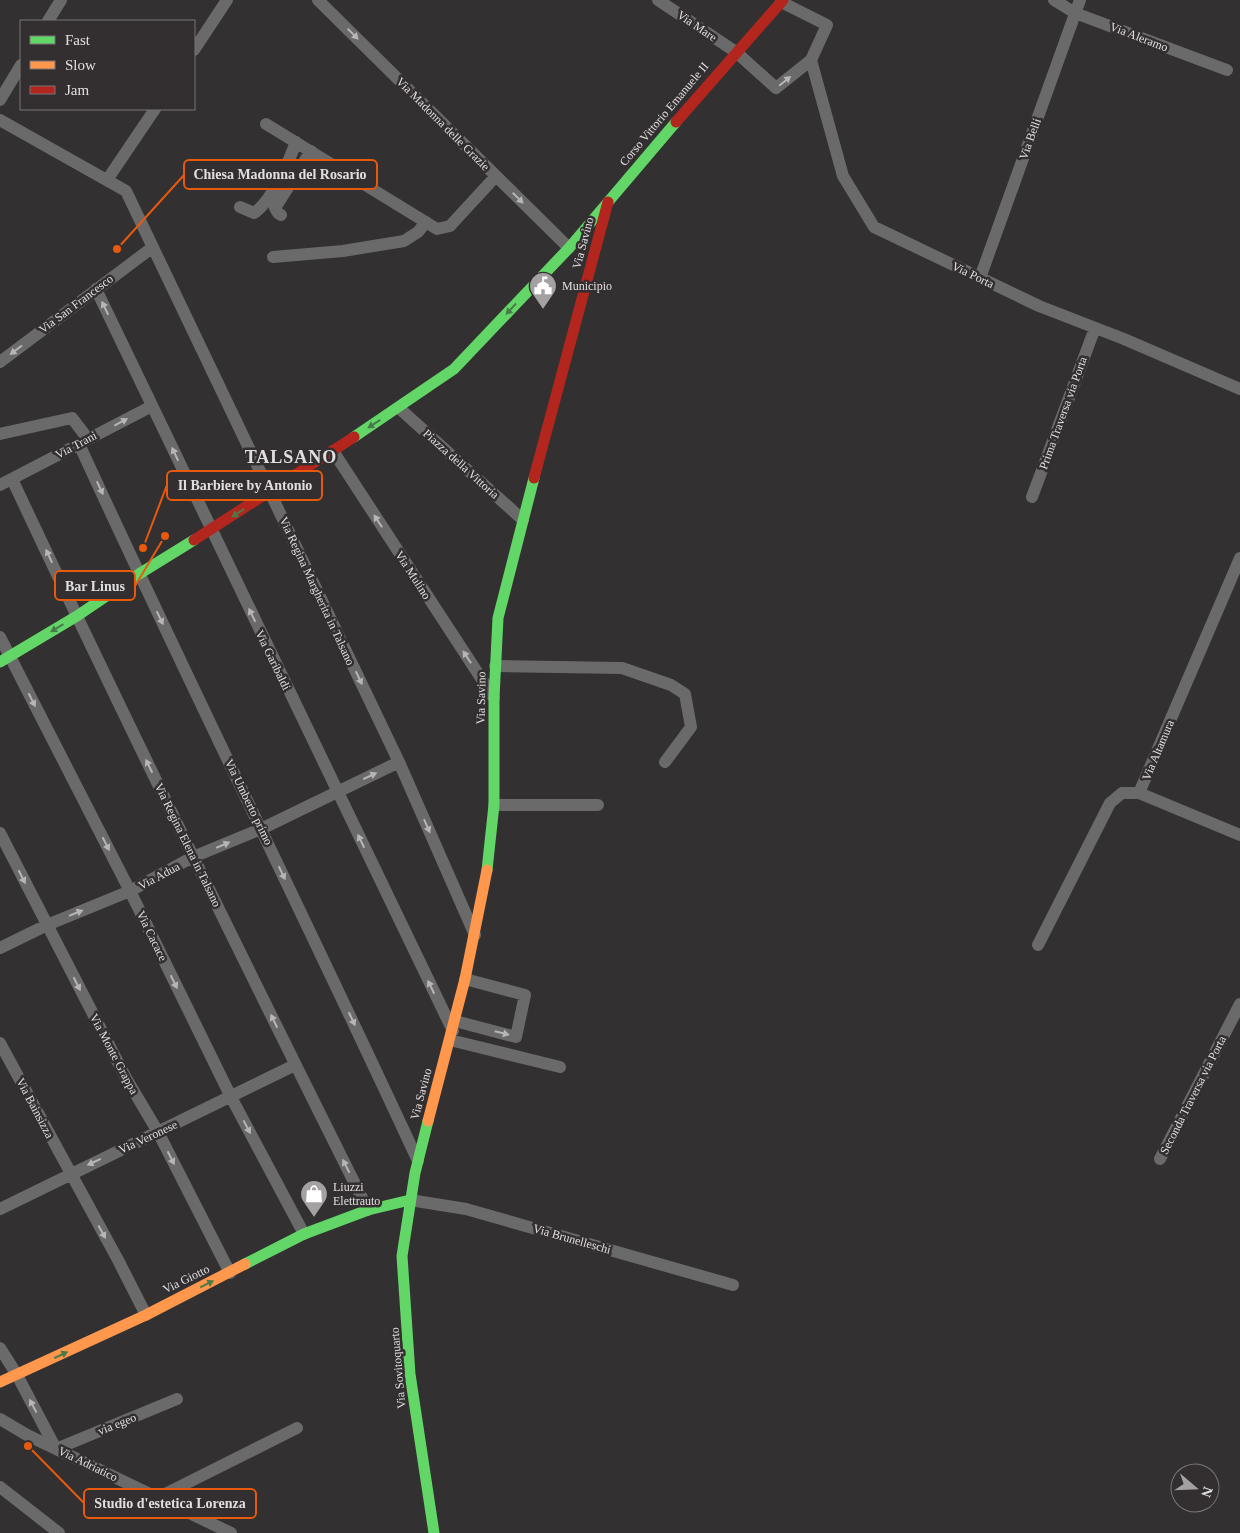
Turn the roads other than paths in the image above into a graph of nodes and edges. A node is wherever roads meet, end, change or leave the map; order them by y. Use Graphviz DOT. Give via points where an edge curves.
graph roads {
  1 [pos="61,0"];
  2 [pos="227,0"];
  3 [pos="318,0"];
  4 [pos="658,0"];
  5 [pos="1054,0"];
  6 [pos="1080,0"];
  7 [pos="782,1"];
  8 [pos="1075,13"];
  9 [pos="49,20"];
  10 [pos="195,48"];
  11 [pos="736,52"];
  12 [pos="810,60"];
  13 [pos="20,67"];
  14 [pos="1226,70"];
  15 [pos="0,100"];
  16 [pos="154,110"];
  17 [pos="0,120"];
  18 [pos="266,124"];
  19 [pos="296,142"];
  20 [pos="310,151"];
  21 [pos="496,176"];
  22 [pos="107,180"];
  23 [pos="608,202"];
  24 [pos="240,207"];
  25 [pos="280,214"];
  26 [pos="426,222"];
  27 [pos="153,247"];
  28 [pos="569,248"];
  29 [pos="274,257"];
  30 [pos="980,278"];
  31 [pos="96,289"];
  32 [pos="1095,328"];
  33 [pos="0,362"];
  34 [pos="1240,389"];
  35 [pos="152,406"];
  36 [pos="399,408"];
  37 [pos="0,434"];
  38 [pos="84,442"];
  39 [pos="333,451"];
  40 [pos="12,479"];
  41 [pos="0,485"];
  42 [pos="270,492"];
  43 [pos="1032,497"];
  44 [pos="523,520"];
  45 [pos="211,530"];
  46 [pos="1240,558"];
  47 [pos="139,574"];
  48 [pos="77,616"];
  49 [pos="0,637"];
  50 [pos="5,659"];
  51 [pos="495,666"];
  52 [pos="494,698"];
  53 [pos="399,762"];
  54 [pos="665,762"];
  55 [pos="337,791"];
  56 [pos="1139,792"];
  57 [pos="494,805"];
  58 [pos="598,805"];
  59 [pos="261,829"];
  60 [pos="0,833"];
  61 [pos="1240,835"];
  62 [pos="194,857"];
  63 [pos="130,891"];
  64 [pos="46,925"];
  65 [pos="475,935"];
  66 [pos="1038,944"];
  67 [pos="0,948"];
  68 [pos="465,979"];
  69 [pos="1240,1004"];
  70 [pos="452,1031"];
  71 [pos="0,1043"];
  72 [pos="296,1065"];
  73 [pos="560,1067"];
  74 [pos="231,1097"];
  75 [pos="158,1132"];
  76 [pos="1160,1159"];
  77 [pos="418,1160"];
  78 [pos="71,1174"];
  79 [pos="410,1200"];
  80 [pos="0,1209"];
  81 [pos="368,1210"];
  82 [pos="304,1234"];
  83 [pos="230,1273"];
  84 [pos="733,1285"];
  85 [pos="146,1315"];
  86 [pos="0,1348"];
  87 [pos="17,1375"];
  88 [pos="0,1382"];
  89 [pos="177,1400"];
  90 [pos="0,1419"];
  91 [pos="297,1428"];
  92 [pos="56,1449"];
  93 [pos="0,1487"];
  94 [pos="157,1498"];
  95 [pos="59,1533"];
  96 [pos="231,1533"];
  97 [pos="434,1533"];
  1 -- 9 [label="street"];
  2 -- 10 [label="street"];
  3 -- 21 [label="street, Via Madonna delle Grazie, one-way"];
  4 -- 11 [label="street, Via Mare"];
  5 -- 8 [label="street, Via Aleramo"];
  6 -- 8 [label="street, Via Belli"];
  7 -- 11 [label="street, Corso Vittorio Emanuele II"];
  7 -- 12 [label="street" via="827,25"];
  8 -- 14 [label="street, Via Aleramo"];
  8 -- 30 [label="street, Via Belli"];
  11 -- 12 [label="street, Via Mare, one-way" via="776,88"];
  11 -- 23 [label="street, Corso Vittorio Emanuele II"];
  12 -- 30 [label="street, Via Porta" via="842,176 874,227"];
  13 -- 15 [label="street"];
  16 -- 22 [label="street"];
  17 -- 22 [label="street, Via Regina Margherita in Talsano"];
  18 -- 19 [label="street"];
  19 -- 20 [label="street"];
  19 -- 24 [label="street" via="289,161 261,208 254,213"];
  20 -- 25 [label="street" via="275,208"];
  20 -- 26 [label="street"];
  21 -- 26 [label="street" via="450,226 437,229"];
  21 -- 28 [label="street, Via Madonna delle Grazie, one-way"];
  22 -- 27 [label="street, Via Regina Margherita in Talsano" via="126,192"];
  23 -- 28 [label="street, Corso Vittorio Emanuele II"];
  23 -- 44 [label="street, Via Savino"];
  26 -- 29 [label="street" via="404,241"];
  27 -- 31 [label="street, Via San Francesco"];
  27 -- 42 [label="street, Via Regina Margherita in Talsano"];
  28 -- 36 [label="street, Corso Vittorio Emanuele II, one-way" via="454,369"];
  30 -- 32 [label="street, Via Porta" via="1038,306"];
  31 -- 33 [label="street, Via San Francesco, one-way"];
  35 -- 31 [label="street, Via Garibaldi, one-way"];
  32 -- 34 [label="street, Via Porta"];
  32 -- 43 [label="street, Prima Traversa via Porta"];
  38 -- 35 [label="street, Via Trani, one-way"];
  45 -- 35 [label="street, Via Garibaldi, one-way"];
  36 -- 39 [label="street, Corso Vittorio Emanuele II, one-way"];
  36 -- 44 [label="street, Piazza della Vittoria"];
  37 -- 38 [label="street, Via Umberto primo" via="72,418"];
  38 -- 40 [label="street, Via Trani"];
  38 -- 47 [label="street, Via Umberto primo, one-way"];
  39 -- 42 [label="street, Corso Vittorio Emanuele II"];
  52 -- 39 [label="street, Via Mulino, one-way"];
  40 -- 41 [label="street, Via Trani"];
  48 -- 40 [label="street, Via Regina Elena in Talsano, one-way"];
  42 -- 45 [label="street, Corso Vittorio Emanuele II, one-way"];
  42 -- 53 [label="street, Via Regina Margherita in Talsano, one-way"];
  44 -- 51 [label="street, Via Savino" via="498,618"];
  45 -- 47 [label="street, Corso Vittorio Emanuele II"];
  55 -- 45 [label="street, Via Garibaldi, one-way"];
  46 -- 56 [label="street, Via Altamura"];
  47 -- 48 [label="street, Corso Vittorio Emanuele II"];
  47 -- 59 [label="street, Via Umberto primo, one-way"];
  48 -- 50 [label="street, Corso Vittorio Emanuele II, one-way"];
  62 -- 48 [label="street, Via Regina Elena in Talsano, one-way"];
  49 -- 50 [label="street, Via Cacace"];
  50 -- 63 [label="street, Via Cacace, one-way"];
  51 -- 52 [label="street, Via Savino"];
  51 -- 54 [label="street" via="622,668 671,685 685,694 691,728"];
  52 -- 57 [label="street, Via Savino"];
  55 -- 53 [label="street, Via Adua, one-way"];
  53 -- 65 [label="street, Via Regina Margherita in Talsano, one-way"];
  55 -- 59 [label="street, Via Adua"];
  70 -- 55 [label="street, Via Garibaldi, one-way"];
  56 -- 61 [label="street"];
  56 -- 66 [label="street, Via Altamura" via="1122,793 1110,803"];
  57 -- 58 [label="street"];
  57 -- 65 [label="street, Via Savino" via="488,866"];
  62 -- 59 [label="street, Via Adua, one-way"];
  59 -- 77 [label="street, Via Umberto primo, one-way"];
  60 -- 64 [label="street, Via Monte Grappa, one-way"];
  62 -- 63 [label="street, Via Adua"];
  72 -- 62 [label="street, Via Regina Elena in Talsano, one-way"];
  64 -- 63 [label="street, Via Adua, one-way"];
  63 -- 74 [label="street, Via Cacace, one-way"];
  64 -- 67 [label="street, Via Adua"];
  64 -- 75 [label="street, Via Monte Grappa, one-way"];
  65 -- 68 [label="street, Via Savino"];
  68 -- 70 [label="street, Via Savino"];
  70 -- 68 [label="street, one-way" via="516,1037 525,995"];
  69 -- 76 [label="street, Seconda Traversa via Porta"];
  70 -- 73 [label="street"];
  70 -- 77 [label="street, Via Savino"];
  71 -- 78 [label="street, Via Bainsizza"];
  72 -- 74 [label="street, Via Veronese"];
  81 -- 72 [label="street, Via Regina Elena in Talsano, one-way"];
  74 -- 75 [label="street, Via Veronese"];
  74 -- 82 [label="street, Via Cacace, one-way"];
  75 -- 78 [label="street, Via Veronese, one-way"];
  75 -- 83 [label="street, Via Monte Grappa, one-way"];
  77 -- 79 [label="street, Via Savino"];
  78 -- 80 [label="street, Via Veronese"];
  78 -- 85 [label="street, Via Bainsizza, one-way"];
  79 -- 81 [label="street, Via Giotto"];
  79 -- 84 [label="street, Via Brunelleschi" via="466,1209"];
  79 -- 97 [label="street, Via Sovitoquarto" via="402,1256 410,1374"];
  81 -- 82 [label="street, Via Giotto"];
  82 -- 83 [label="street, Via Giotto"];
  85 -- 83 [label="street, Via Giotto, one-way"];
  87 -- 85 [label="street, Via Giotto, one-way"];
  86 -- 87 [label="street"];
  87 -- 88 [label="street, Via Giotto"];
  92 -- 87 [label="street, one-way"];
  89 -- 92 [label="street, via egeo"];
  90 -- 92 [label="street, Via Adriatico"];
  91 -- 94 [label="street"];
  92 -- 94 [label="street, Via Adriatico"];
  93 -- 95 [label="street"];
  94 -- 96 [label="street, Via Adriatico"];
}
